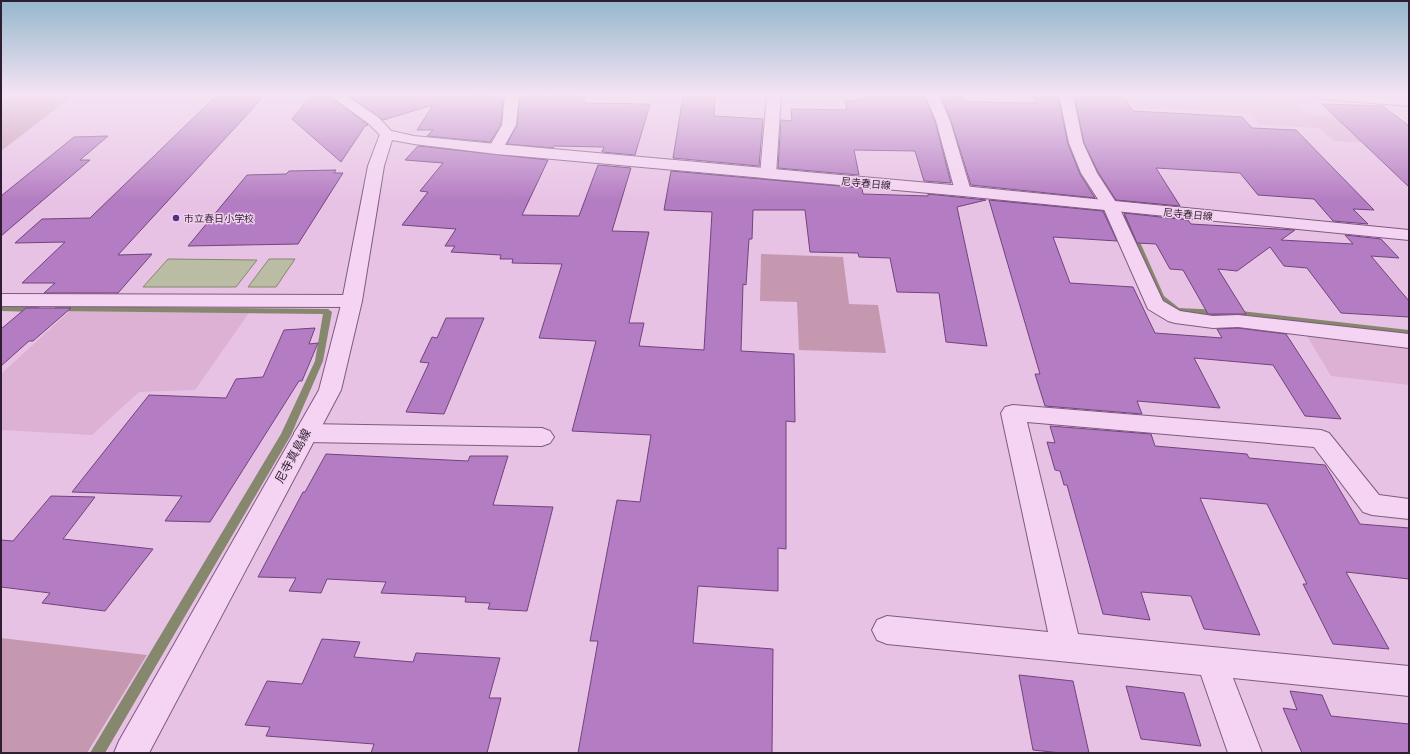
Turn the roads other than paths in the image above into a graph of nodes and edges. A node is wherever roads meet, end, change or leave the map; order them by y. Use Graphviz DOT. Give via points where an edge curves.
graph roads {
  1 [pos="383,130"];
  2 [pos="506,130"];
  3 [pos="771,130"];
  4 [pos="946,130"];
  5 [pos="1073,130"];
  6 [pos="387,134"];
  7 [pos="496,149"];
  8 [pos="768,175"];
  9 [pos="963,191"];
  10 [pos="1111,207"];
  11 [pos="1409,235"];
  12 [pos="1,300"];
  13 [pos="352,301"];
  14 [pos="1409,341"];
  15 [pos="306,433"];
  16 [pos="542,437"];
  17 [pos="1409,510"];
  18 [pos="887,630"];
  19 [pos="1066,647"];
  20 [pos="1211,661"];
  21 [pos="1409,681"];
  22 [pos="131,753"];
  23 [pos="1245,753"];
  1 -- 6 [label="street"];
  2 -- 7 [label="street"];
  3 -- 8 [label="street"];
  4 -- 9 [label="street"];
  5 -- 10 [label="street" via="1089,173"];
  6 -- 7 [label="street, 尼寺春日線" via="414,140"];
  6 -- 13 [label="street, 尼寺真島線" via="376,166"];
  7 -- 8 [label="street, 尼寺春日線"];
  8 -- 9 [label="street, 尼寺春日線"];
  9 -- 10 [label="street, 尼寺春日線"];
  10 -- 11 [label="street, 尼寺春日線"];
  10 -- 14 [label="street" via="1155,305 1175,317 1213,322 1238,321"];
  12 -- 13 [label="street"];
  13 -- 15 [label="street, 尼寺真島線" via="330,390"];
  15 -- 16 [label="street"];
  15 -- 22 [label="street, 尼寺真島線"];
  17 -- 19 [label="street" via="1372,505 1321,439 1013,413"];
  18 -- 19 [label="street"];
  19 -- 20 [label="street"];
  20 -- 21 [label="street"];
  20 -- 23 [label="street"];
}
